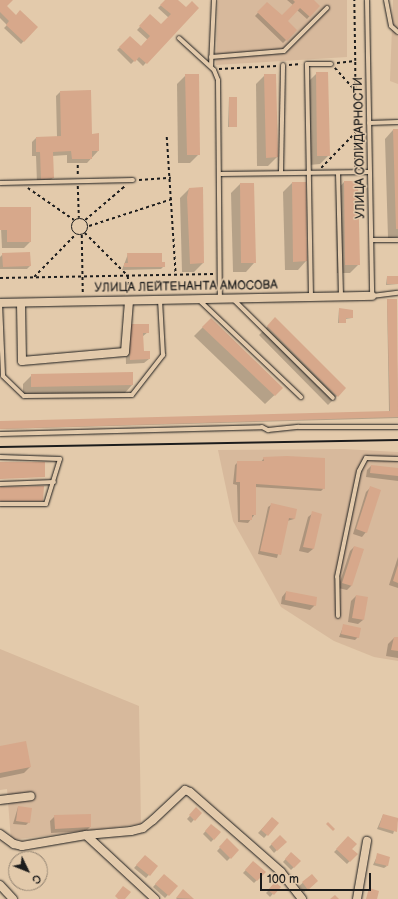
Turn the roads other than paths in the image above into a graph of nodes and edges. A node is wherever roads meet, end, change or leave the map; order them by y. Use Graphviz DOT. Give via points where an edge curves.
graph roads {
  1 [pos="214,0"];
  2 [pos="367,0"];
  3 [pos="386,0"];
  4 [pos="327,8"];
  5 [pos="398,32"];
  6 [pos="180,38"];
  7 [pos="211,57"];
  8 [pos="331,64"];
  9 [pos="283,65"];
  10 [pos="212,68"];
  11 [pos="398,122"];
  12 [pos="370,123"];
  13 [pos="281,172"];
  14 [pos="338,172"];
  15 [pos="369,172"];
  16 [pos="308,173"];
  17 [pos="221,174"];
  18 [pos="133,180"];
  19 [pos="0,183"];
  20 [pos="372,240"];
  21 [pos="398,240"];
  22 [pos="398,293"];
  23 [pos="372,296"];
  24 [pos="220,297"];
  25 [pos="230,297"];
  26 [pos="311,297"];
  27 [pos="341,297"];
  28 [pos="199,299"];
  29 [pos="129,300"];
  30 [pos="160,300"];
  31 [pos="0,303"];
  32 [pos="21,303"];
  33 [pos="301,397"];
  34 [pos="333,398"];
  35 [pos="398,427"];
  36 [pos="0,434"];
  37 [pos="0,457"];
  38 [pos="398,459"];
  39 [pos="54,482"];
  40 [pos="0,484"];
  41 [pos="0,504"];
  42 [pos="338,616"];
  43 [pos="31,796"];
  44 [pos="0,800"];
  45 [pos="0,834"];
  46 [pos="86,835"];
  47 [pos="367,841"];
  48 [pos="0,885"];
  49 [pos="13,899"];
  50 [pos="155,899"];
  51 [pos="302,899"];
  52 [pos="358,899"];
  1 -- 7 [label="lane"];
  2 -- 12 [label="lane, УЛИЦА СОЛИДАРНОСТИ"];
  3 -- 5 [label="lane" via="391,26"];
  4 -- 7 [label="lane" via="284,51"];
  6 -- 10 [label="lane"];
  7 -- 10 [label="lane"];
  8 -- 16 [label="lane" via="307,64"];
  9 -- 13 [label="lane"];
  10 -- 17 [label="lane" via="218,80"];
  11 -- 12 [label="lane"];
  12 -- 15 [label="lane, УЛИЦА СОЛИДАРНОСТИ"];
  13 -- 16 [label="lane"];
  13 -- 17 [label="lane"];
  14 -- 15 [label="lane"];
  14 -- 16 [label="lane"];
  14 -- 27 [label="lane"];
  15 -- 20 [label="lane, УЛИЦА СОЛИДАРНОСТИ"];
  16 -- 26 [label="lane"];
  17 -- 24 [label="lane"];
  18 -- 19 [label="lane"];
  20 -- 21 [label="lane"];
  20 -- 23 [label="lane, УЛИЦА СОЛИДАРНОСТИ"];
  22 -- 23 [label="lane"];
  23 -- 27 [label="street, УЛИЦА ЛЕЙТЕНАНТА АМОСОВА"];
  24 -- 25 [label="street, УЛИЦА ЛЕЙТЕНАНТА АМОСОВА"];
  24 -- 28 [label="street, УЛИЦА ЛЕЙТЕНАНТА АМОСОВА"];
  25 -- 26 [label="street, УЛИЦА ЛЕЙТЕНАНТА АМОСОВА"];
  25 -- 34 [label="lane"];
  26 -- 27 [label="street, УЛИЦА ЛЕЙТЕНАНТА АМОСОВА"];
  28 -- 30 [label="street, УЛИЦА ЛЕЙТЕНАНТА АМОСОВА"];
  28 -- 33 [label="lane"];
  29 -- 30 [label="street, УЛИЦА ЛЕЙТЕНАНТА АМОСОВА"];
  29 -- 32 [label="street, УЛИЦА ЛЕЙТЕНАНТА АМОСОВА"];
  29 -- 32 [label="street" via="125,352 22,361"];
  30 -- 31 [label="lane" via="163,355 132,395 24,396 3,376"];
  31 -- 32 [label="street, УЛИЦА ЛЕЙТЕНАНТА АМОСОВА"];
  35 -- 36 [label="lane" via="298,427 268,430 262,427"];
  37 -- 39 [label="lane" via="60,460"];
  38 -- 42 [label="lane" via="366,458 359,472 337,577"];
  39 -- 40 [label="lane"];
  39 -- 41 [label="lane" via="46,504"];
  43 -- 44 [label="street"];
  45 -- 46 [label="street" via="14,844 22,846"];
  46 -- 50 [label="street"];
  46 -- 51 [label="street" via="143,828 185,790 281,872"];
  47 -- 52 [label="street"];
  48 -- 49 [label="street"];
}
